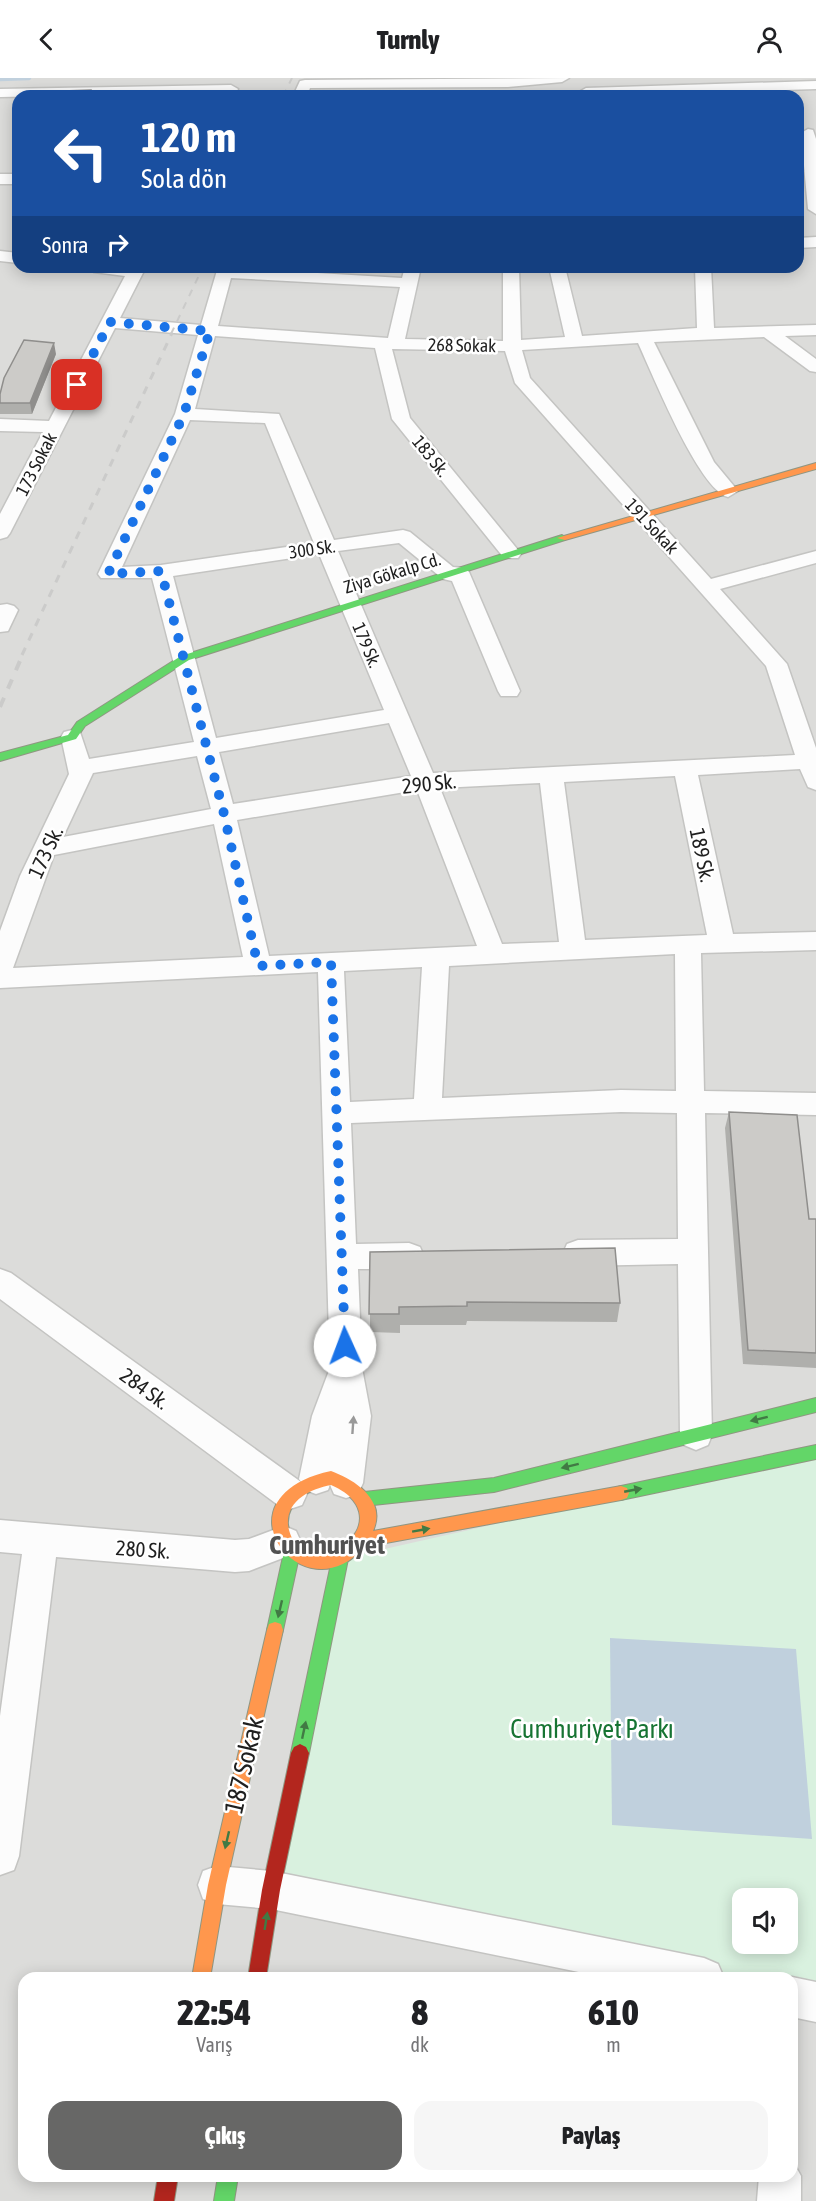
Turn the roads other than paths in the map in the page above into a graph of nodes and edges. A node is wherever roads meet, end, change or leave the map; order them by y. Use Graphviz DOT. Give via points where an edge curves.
graph roads {
  1 [pos="562,78"];
  2 [pos="816,85"];
  3 [pos="302,90"];
  4 [pos="508,90"];
  5 [pos="652,90"];
  6 [pos="807,132"];
  7 [pos="816,209"];
  8 [pos="135,273"];
  9 [pos="225,273"];
  10 [pos="337,273"];
  11 [pos="511,273"];
  12 [pos="558,273"];
  13 [pos="703,273"];
  14 [pos="411,275"];
  15 [pos="110,322"];
  16 [pos="816,330"];
  17 [pos="210,331"];
  18 [pos="767,331"];
  19 [pos="706,333"];
  20 [pos="644,338"];
  21 [pos="575,342"];
  22 [pos="389,344"];
  23 [pos="512,345"];
  24 [pos="816,367"];
  25 [pos="184,414"];
  26 [pos="0,425"];
  27 [pos="55,427"];
  28 [pos="816,466"];
  29 [pos="728,491"];
  30 [pos="641,517"];
  31 [pos="0,533"];
  32 [pos="326,546"];
  33 [pos="511,554"];
  34 [pos="816,557"];
  35 [pos="161,571"];
  36 [pos="454,573"];
  37 [pos="708,586"];
  38 [pos="349,605"];
  39 [pos="0,611"];
  40 [pos="0,626"];
  41 [pos="185,658"];
  42 [pos="509,691"];
  43 [pos="396,715"];
  44 [pos="72,737"];
  45 [pos="207,747"];
  46 [pos="0,757"];
  47 [pos="80,768"];
  48 [pos="685,768"];
  49 [pos="814,768"];
  50 [pos="551,775"];
  51 [pos="425,781"];
  52 [pos="224,814"];
  53 [pos="47,848"];
  54 [pos="816,942"];
  55 [pos="722,943"];
  56 [pos="688,945"];
  57 [pos="573,950"];
  58 [pos="493,954"];
  59 [pos="436,957"];
  60 [pos="331,962"];
  61 [pos="258,966"];
  62 [pos="0,967"];
  63 [pos="0,978"];
  64 [pos="690,1102"];
  65 [pos="816,1104"];
  66 [pos="427,1109"];
  67 [pos="337,1113"];
  68 [pos="693,1251"];
  69 [pos="553,1253"];
  70 [pos="436,1256"];
  71 [pos="342,1257"];
  72 [pos="0,1282"];
  73 [pos="816,1405"];
  74 [pos="696,1435"];
  75 [pos="816,1452"];
  76 [pos="329,1489"];
  77 [pos="0,1536"];
  78 [pos="363,1540"];
  79 [pos="41,1541"];
  80 [pos="288,1547"];
  81 [pos="340,1559"];
  82 [pos="0,1856"];
  83 [pos="217,1885"];
  84 [pos="270,1890"];
  85 [pos="202,1972"];
  86 [pos="258,1972"];
  87 [pos="674,1972"];
  88 [pos="798,1998"];
  89 [pos="816,2002"];
  90 [pos="167,2182"];
  91 [pos="227,2182"];
  92 [pos="780,2182"];
  93 [pos="164,2201"];
  94 [pos="224,2201"];
  95 [pos="779,2201"];
  1 -- 4 [label="street"];
  2 -- 5 [label="street"];
  3 -- 4 [label="street"];
  6 -- 7 [label="street"];
  8 -- 15 [label="street, 173 Sokak"];
  9 -- 17 [label="street"];
  10 -- 14 [label="street"];
  11 -- 23 [label="street, 191 Sokak"];
  12 -- 21 [label="street"];
  13 -- 19 [label="street"];
  14 -- 22 [label="street, 183 Sk."];
  15 -- 17 [label="street, 268 Sokak"];
  15 -- 27 [label="street, 173 Sokak"];
  16 -- 18 [label="street, 268 Sokak"];
  17 -- 22 [label="street, 268 Sokak"];
  17 -- 25 [label="street"];
  18 -- 19 [label="street, 268 Sokak"];
  18 -- 24 [label="street"];
  19 -- 20 [label="street, 268 Sokak"];
  20 -- 21 [label="street, 268 Sokak"];
  20 -- 29 [label="street" via="705,464"];
  21 -- 23 [label="street, 268 Sokak"];
  22 -- 23 [label="street, 268 Sokak"];
  22 -- 33 [label="street, 183 Sk." via="401,419"];
  23 -- 30 [label="street, 191 Sokak" via="521,379"];
  25 -- 32 [label="street, 179 Sk." via="272,418"];
  25 -- 35 [label="street" via="108,574"];
  26 -- 27 [label="street"];
  27 -- 31 [label="street, 173 Sokak"];
  28 -- 29 [label="main road, Ziya Gökalp Cd."];
  29 -- 30 [label="main road, Ziya Gökalp Cd."];
  30 -- 33 [label="main road, Ziya Gökalp Cd."];
  30 -- 37 [label="street, 191 Sokak"];
  32 -- 35 [label="street, 300 Sk."];
  32 -- 36 [label="street, 300 Sk." via="403,536"];
  32 -- 38 [label="street, 179 Sk."];
  33 -- 36 [label="main road, Ziya Gökalp Cd."];
  34 -- 37 [label="street"];
  35 -- 41 [label="street"];
  36 -- 38 [label="main road, Ziya Gökalp Cd."];
  36 -- 42 [label="street, 300 Sk."];
  37 -- 49 [label="street, 191 Sokak" via="776,664"];
  38 -- 41 [label="main road, Ziya Gökalp Cd."];
  38 -- 43 [label="street, 179 Sk."];
  39 -- 40 [label="street" via="7,610"];
  41 -- 44 [label="main road, Ziya Gökalp Cd." via="81,724"];
  41 -- 45 [label="street"];
  43 -- 45 [label="street"];
  43 -- 51 [label="street, 179 Sk."];
  44 -- 46 [label="main road, Ziya Gökalp Cd."];
  44 -- 47 [label="street"];
  45 -- 47 [label="street"];
  45 -- 52 [label="street"];
  47 -- 53 [label="street, 173 Sk." via="81,774"];
  48 -- 49 [label="street, 290 Sk."];
  48 -- 50 [label="street, 290 Sk."];
  48 -- 55 [label="street, 189 Sk."];
  50 -- 51 [label="street, 290 Sk."];
  50 -- 57 [label="street"];
  51 -- 52 [label="street, 290 Sk."];
  51 -- 58 [label="street, 179 Sk."];
  52 -- 53 [label="street, 290 Sk."];
  52 -- 61 [label="street"];
  53 -- 62 [label="street, 173 Sk." via="32,876"];
  54 -- 55 [label="street"];
  55 -- 56 [label="street"];
  56 -- 57 [label="street"];
  56 -- 64 [label="street"];
  57 -- 58 [label="street"];
  58 -- 59 [label="street"];
  59 -- 60 [label="street"];
  59 -- 66 [label="street"];
  60 -- 61 [label="street"];
  60 -- 67 [label="street"];
  61 -- 63 [label="street"];
  64 -- 65 [label="street"];
  64 -- 66 [label="street"];
  64 -- 68 [label="street"];
  66 -- 67 [label="street"];
  67 -- 71 [label="street"];
  68 -- 69 [label="street"];
  68 -- 74 [label="street"];
  70 -- 71 [label="street"];
  71 -- 76 [label="street" via="346,1368 354,1416"];
  72 -- 76 [label="street, 284 Sk."];
  73 -- 74 [label="main road, one-way"];
  74 -- 76 [label="main road, one-way" via="494,1485 396,1498"];
  78 -- 75 [label="main road, one-way" via="627,1492"];
  76 -- 78 [label="main road" via="369,1512 369,1527"];
  76 -- 80 [label="main road" via="282,1506 279,1520"];
  77 -- 79 [label="street, 280 Sk."];
  78 -- 81 [label="main road" via="354,1552"];
  79 -- 80 [label="street, 280 Sk." via="235,1556"];
  79 -- 82 [label="street"];
  80 -- 81 [label="main road" via="307,1560 323,1563"];
  80 -- 83 [label="main road, 187 Sokak, one-way"];
  84 -- 81 [label="main road, one-way"];
  83 -- 84 [label="street"];
  83 -- 85 [label="main road, 187 Sokak"];
  86 -- 84 [label="main road, one-way"];
  84 -- 87 [label="street"];
  88 -- 89 [label="street"];
  90 -- 93 [label="main road"];
  91 -- 94 [label="main road"];
  92 -- 95 [label="street"];
}
